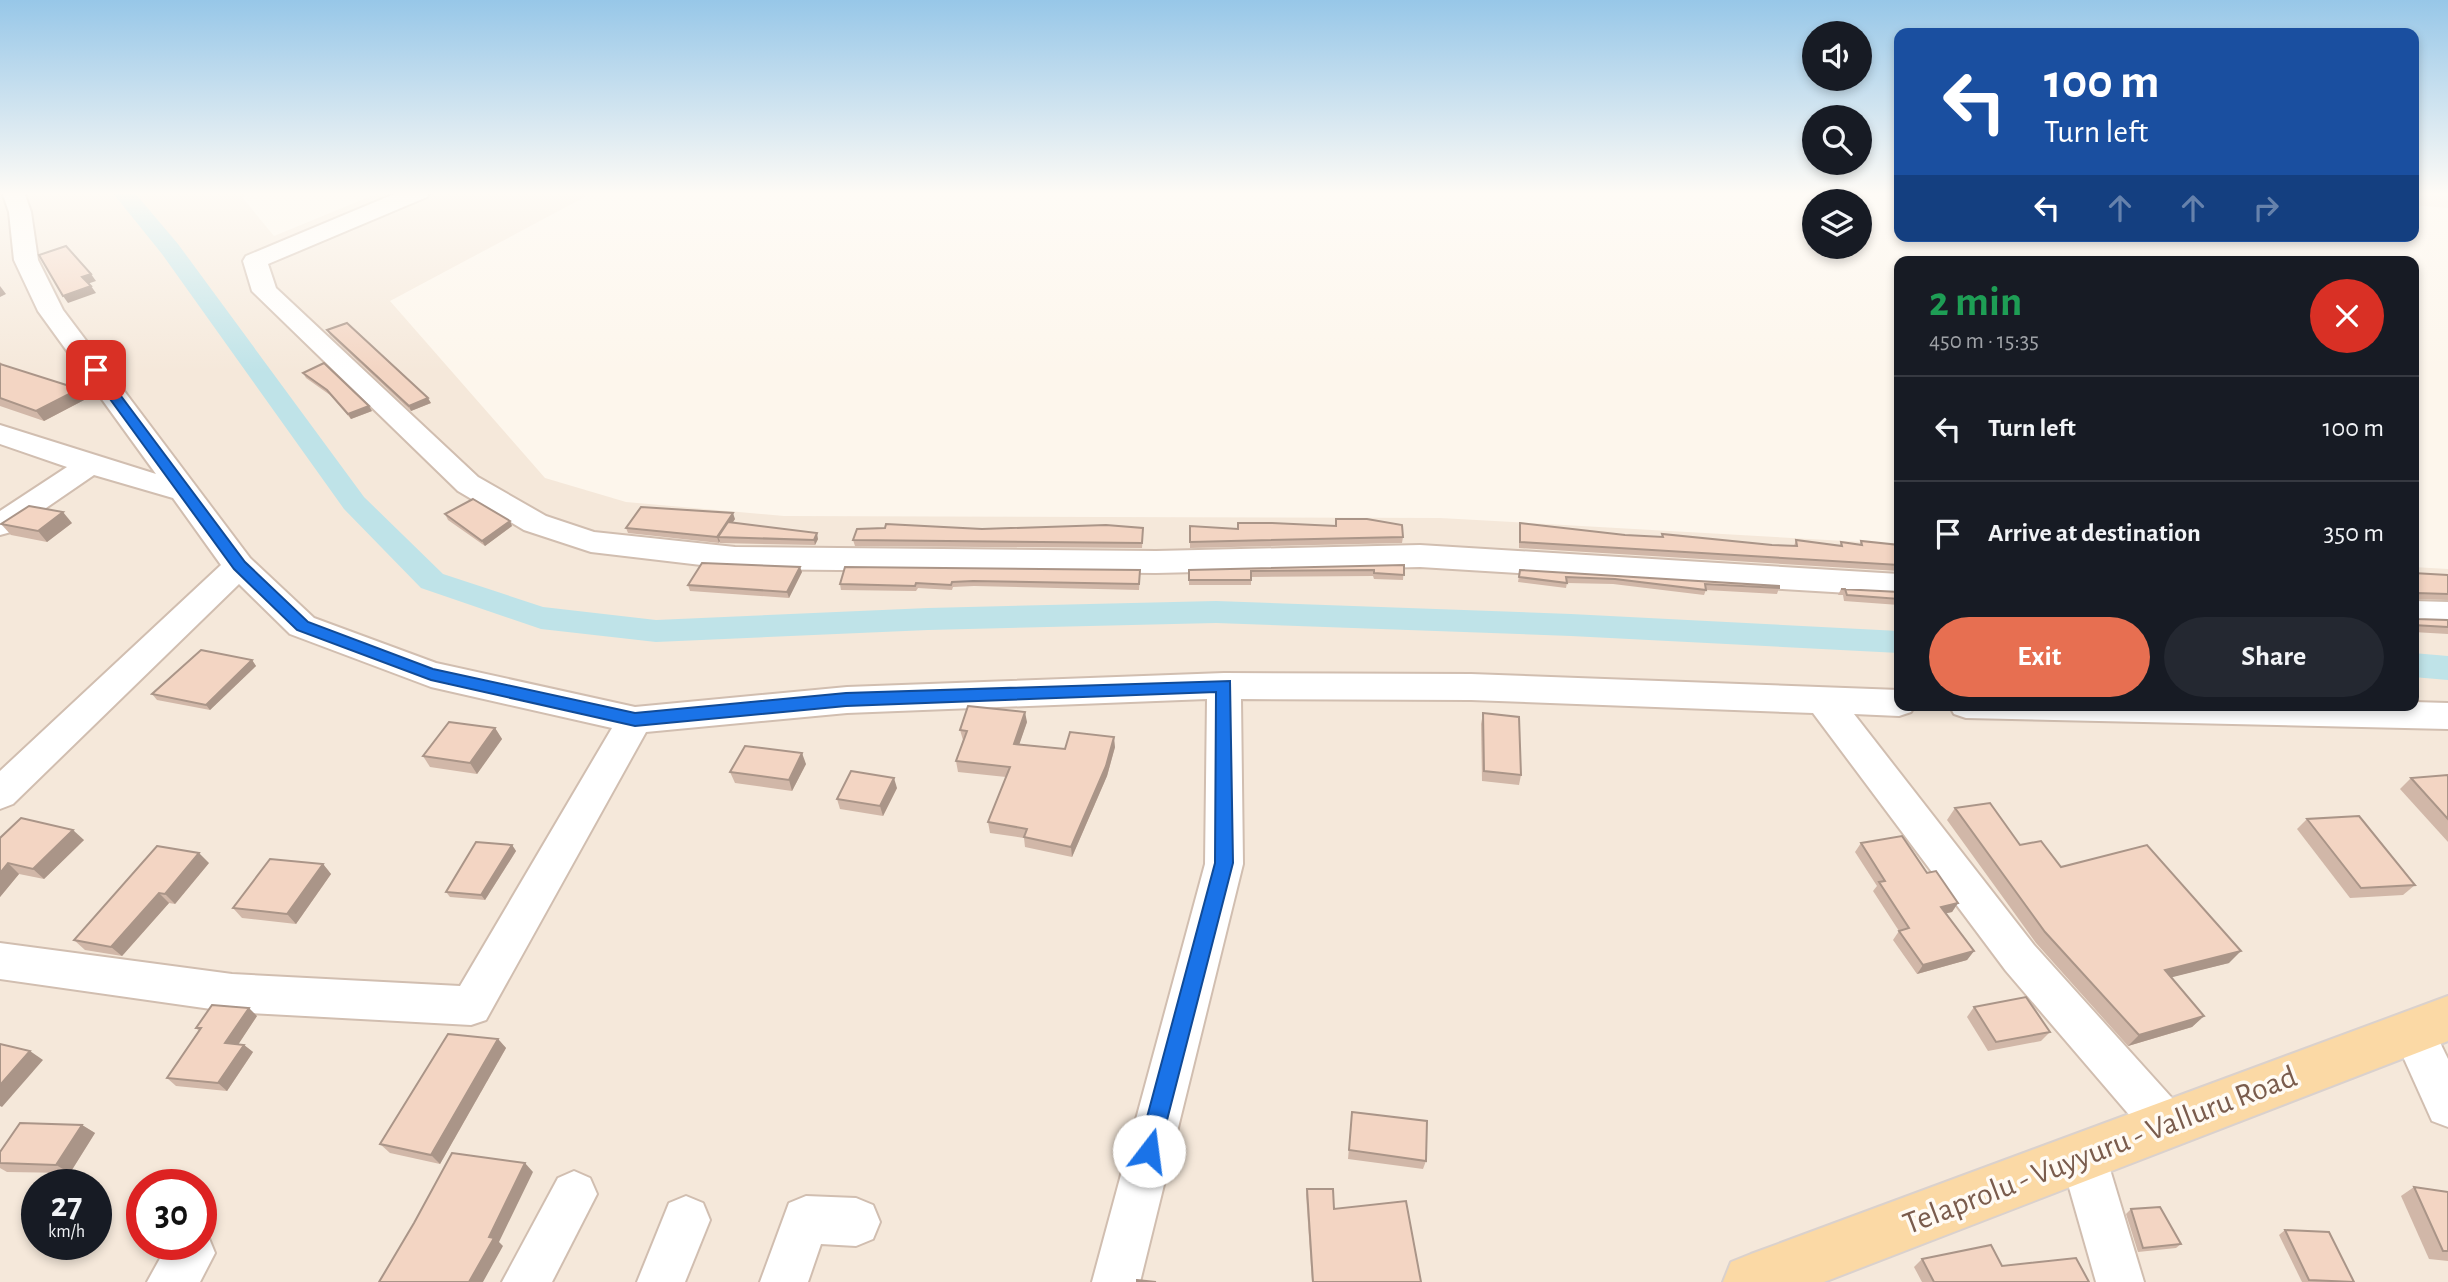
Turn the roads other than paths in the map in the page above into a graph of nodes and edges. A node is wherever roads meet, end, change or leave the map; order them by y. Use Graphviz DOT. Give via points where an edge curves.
graph roads {
  1 [pos="16,252"];
  2 [pos="277,252"];
  3 [pos="0,434"];
  4 [pos="90,465"];
  5 [pos="184,491"];
  6 [pos="0,525"];
  7 [pos="239,566"];
  8 [pos="1894,585"];
  9 [pos="2419,612"];
  10 [pos="2448,613"];
  11 [pos="1224,686"];
  12 [pos="1823,700"];
  13 [pos="1894,703"];
  14 [pos="2229,711"];
  15 [pos="2448,716"];
  16 [pos="635,720"];
  17 [pos="0,794"];
  18 [pos="0,961"];
  19 [pos="2431,1025"];
  20 [pos="2448,1106"];
  21 [pos="2165,1123"];
  22 [pos="2083,1156"];
  23 [pos="574,1194"];
  24 [pos="686,1220"];
  25 [pos="856,1222"];
  26 [pos="1767,1279"];
  27 [pos="526,1282"];
  28 [pos="661,1282"];
  29 [pos="784,1282"];
  30 [pos="1116,1282"];
  31 [pos="2120,1282"];
  1 -- 5 [label="street" via="17,264"];
  2 -- 8 [label="street" via="255,261 264,291 468,485 535,523 591,542 735,558 1156,562 1420,556"];
  3 -- 4 [label="street"];
  4 -- 5 [label="street"];
  4 -- 6 [label="street"];
  5 -- 7 [label="street"];
  7 -- 16 [label="street" via="302,626 431,674"];
  7 -- 17 [label="street"];
  9 -- 10 [label="street"];
  11 -- 12 [label="street" via="1471,687"];
  11 -- 16 [label="street" via="846,700"];
  11 -- 30 [label="street" via="1224,863"];
  12 -- 13 [label="street"];
  12 -- 21 [label="street" via="2020,958"];
  14 -- 15 [label="street"];
  16 -- 18 [label="street" via="471,1006 232,993"];
  19 -- 20 [label="street"];
  19 -- 21 [label="main road, Telaprolu - Vuyyuru - Valluru Road"];
  21 -- 22 [label="main road, Telaprolu - Vuyyuru - Valluru Road"];
  22 -- 26 [label="main road, Telaprolu - Vuyyuru - Valluru Road"];
  22 -- 31 [label="street"];
  23 -- 27 [label="street"];
  24 -- 28 [label="street"];
  25 -- 29 [label="street" via="807,1220"];
}
